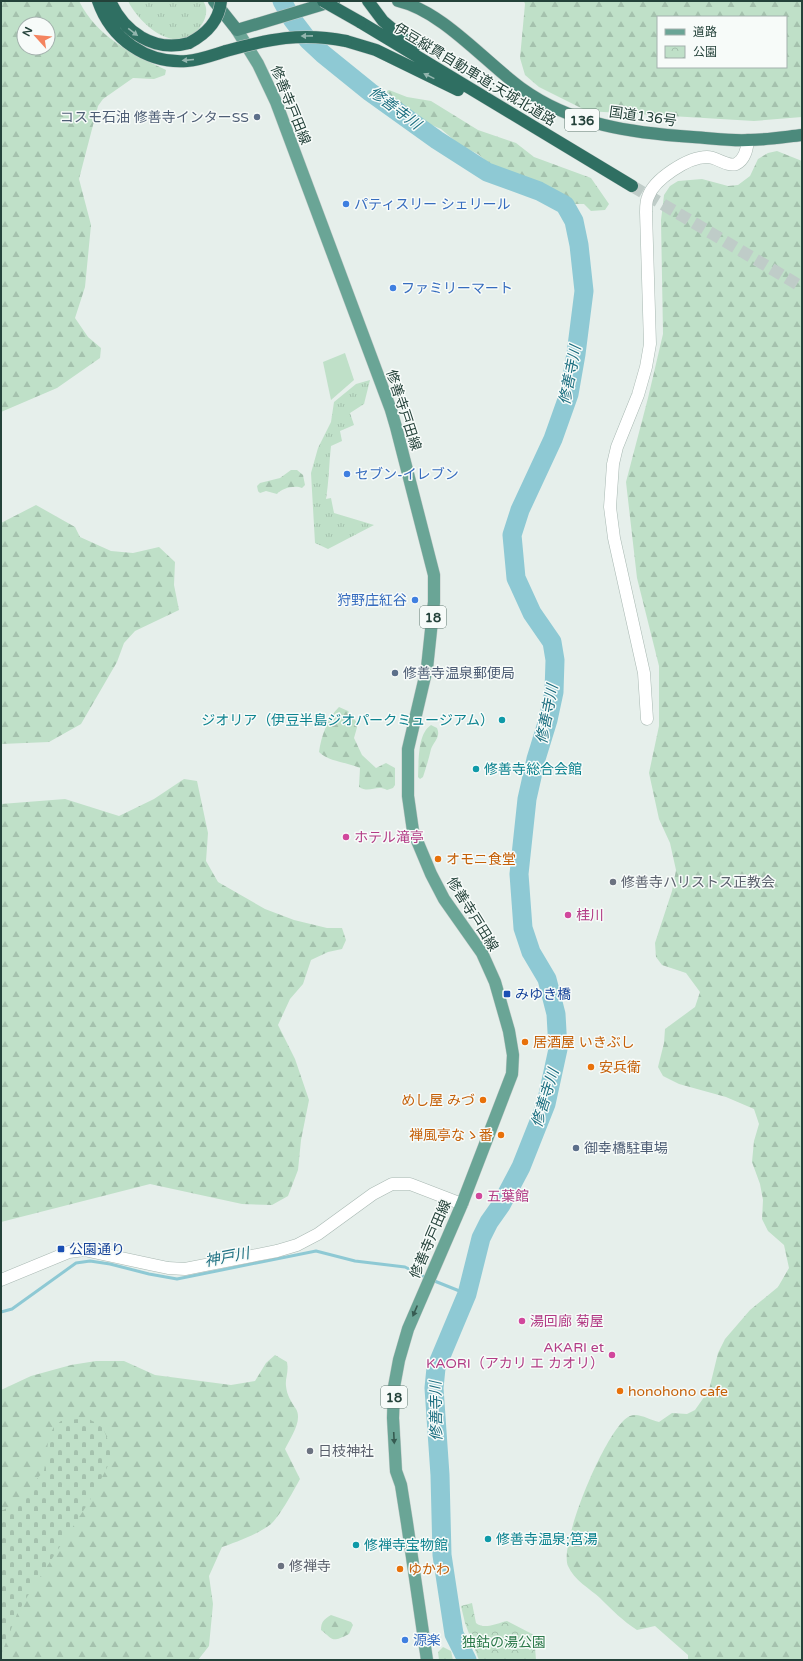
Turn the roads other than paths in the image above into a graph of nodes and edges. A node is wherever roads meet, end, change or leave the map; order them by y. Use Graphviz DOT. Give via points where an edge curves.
graph roads {
  1 [pos="98,1"];
  2 [pos="110,1"];
  3 [pos="214,1"];
  4 [pos="221,1"];
  5 [pos="323,1"];
  6 [pos="334,1"];
  7 [pos="368,1"];
  8 [pos="398,1"];
  9 [pos="237,30"];
  10 [pos="507,111"];
  11 [pos="527,124"];
  12 [pos="802,135"];
  13 [pos="748,140"];
  14 [pos="632,186"];
  15 [pos="647,719"];
  16 [pos="462,1204"];
  17 [pos="1,1280"];
  18 [pos="427,1660"];
  11 -- 1 [label="highway, one-way, bridge" via="376,50 346,41 313,36 290,37 268,40 199,59 177,61 145,54 117,34 103,14"];
  2 -- 4 [label="highway, one-way, bridge" via="127,28 146,40 168,46 189,43 207,32 218,14"];
  3 -- 9 [label="highway"];
  5 -- 10 [label="highway, 伊豆縦貫自動車道;天城北道路 / 136, bridge"];
  6 -- 9 [label="highway"];
  7 -- 10 [label="highway" via="376,13 408,43"];
  8 -- 13 [label="highway, 国道136号 / 136" via="436,19 522,89 564,113 588,122 644,134"];
  9 -- 16 [label="main road, 修善寺戸田線 / 18" via="258,64 276,102 391,410 434,575 434,602 427,668 408,749 408,796 413,831 444,899 482,953 490,970 503,1007 513,1055 512,1074"];
  10 -- 11 [label="highway, 伊豆縦貫自動車道;天城北道路 / 136"];
  11 -- 14 [label="highway, 伊豆縦貫自動車道;天城北道路 / 136"];
  12 -- 13 [label="highway, 国道136号 / 136"];
  13 -- 15 [label="street" via="747,150 738,163 731,165 706,157 690,161 660,179 647,197 650,344 638,395 617,447 612,472 610,508 614,538 644,673"];
  16 -- 17 [label="street" via="410,1184 392,1184 373,1194 318,1234 278,1251 185,1269 168,1268 84,1250 54,1256"];
  16 -- 18 [label="main road, 修善寺戸田線 / 18, one-way" via="408,1329 398,1360 394,1387 396,1471 401,1485"];
}
